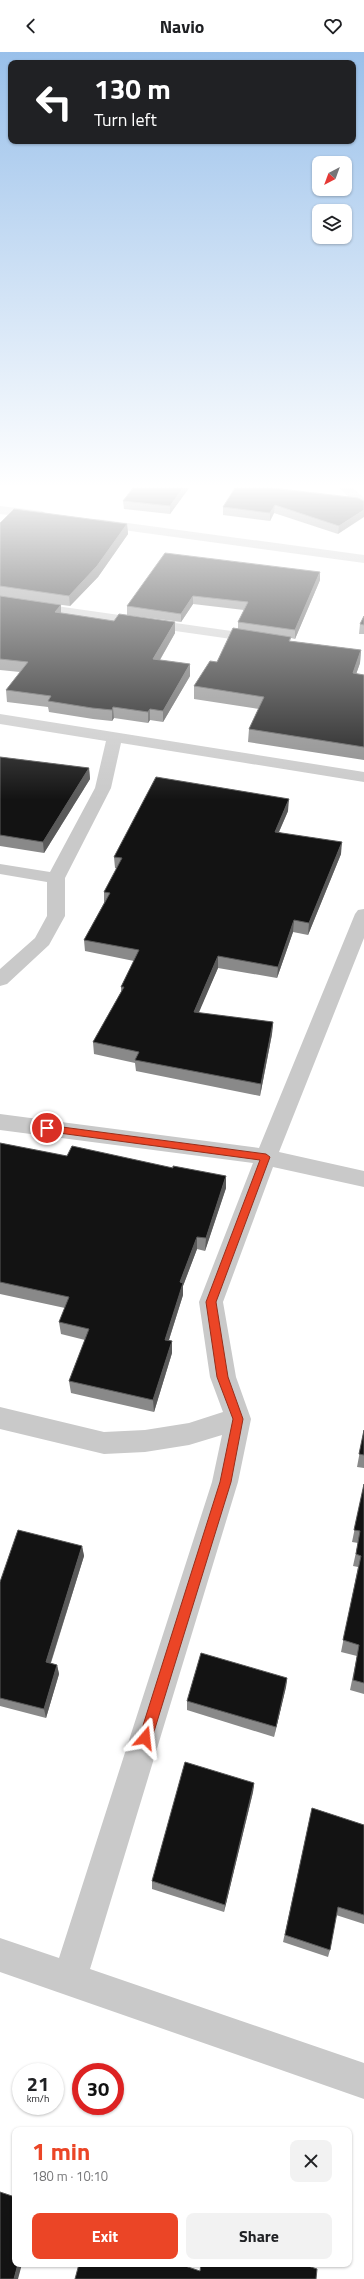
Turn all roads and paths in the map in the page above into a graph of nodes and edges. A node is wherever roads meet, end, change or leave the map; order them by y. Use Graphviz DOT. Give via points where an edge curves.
graph roads {
  1 [pos="0,602"];
  2 [pos="277,641"];
  3 [pos="0,719"];
  4 [pos="115,737"];
  5 [pos="364,777"];
  6 [pos="0,869"];
  7 [pos="56,878"];
  8 [pos="364,914"];
  9 [pos="0,980"];
  10 [pos="0,1122"];
  11 [pos="266,1157"];
  12 [pos="364,1179"];
  13 [pos="0,1418"];
  14 [pos="238,1419"];
  15 [pos="0,1955"];
  16 [pos="70,1979"];
  17 [pos="364,2081"];
  1 -- 2 [label="street"];
  3 -- 4 [label="street"];
  4 -- 5 [label="street"];
  4 -- 7 [label="street" via="103,788"];
  6 -- 7 [label="street"];
  7 -- 9 [label="street" via="56,916 42,941"];
  8 -- 11 [label="street"];
  10 -- 11 [label="street"];
  11 -- 12 [label="street"];
  11 -- 14 [label="street" via="211,1302 223,1377"];
  13 -- 14 [label="street" via="104,1443 145,1441 189,1434"];
  14 -- 16 [label="street" via="225,1482"];
  15 -- 16 [label="street"];
  16 -- 17 [label="street"];
}
